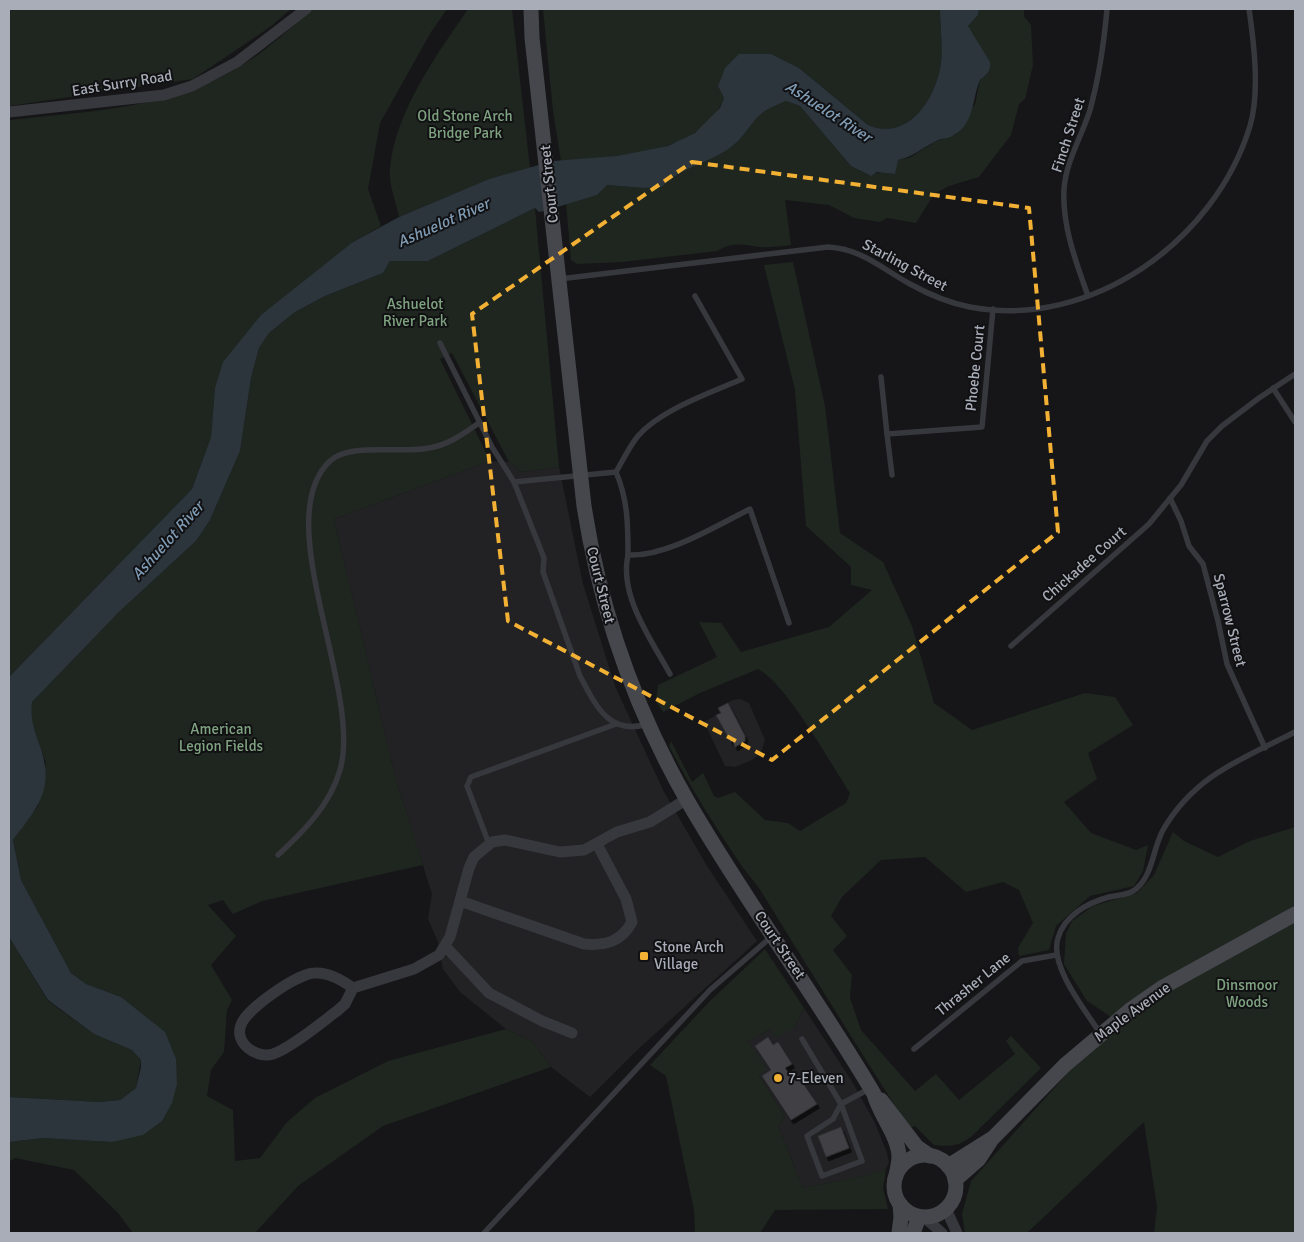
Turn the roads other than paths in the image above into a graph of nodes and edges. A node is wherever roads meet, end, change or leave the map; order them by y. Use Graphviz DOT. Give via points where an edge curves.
graph roads {
  1 [pos="306,9"];
  2 [pos="531,9"];
  3 [pos="1107,9"];
  4 [pos="1248,9"];
  5 [pos="9,112"];
  6 [pos="559,279"];
  7 [pos="695,296"];
  8 [pos="1088,296"];
  9 [pos="993,309"];
  10 [pos="440,343"];
  11 [pos="1295,374"];
  12 [pos="881,377"];
  13 [pos="1273,388"];
  14 [pos="1295,422"];
  15 [pos="479,423"];
  16 [pos="887,434"];
  17 [pos="616,472"];
  18 [pos="892,475"];
  19 [pos="580,476"];
  20 [pos="514,482"];
  21 [pos="1170,498"];
  22 [pos="628,555"];
  23 [pos="789,622"];
  24 [pos="1012,646"];
  25 [pos="670,674"];
  26 [pos="616,724"];
  27 [pos="648,724"];
  28 [pos="1295,732"];
  29 [pos="1265,748"];
  30 [pos="686,799"];
  31 [pos="489,844"];
  32 [pos="597,844"];
  33 [pos="278,855"];
  34 [pos="460,901"];
  35 [pos="1295,914"];
  36 [pos="773,935"];
  37 [pos="446,947"];
  38 [pos="1056,955"];
  39 [pos="353,988"];
  40 [pos="572,1033"];
  41 [pos="1100,1034"];
  42 [pos="802,1039"];
  43 [pos="914,1049"];
  44 [pos="872,1091"];
  45 [pos="841,1104"];
  46 [pos="992,1139"];
  47 [pos="930,1156"];
  48 [pos="948,1166"];
  49 [pos="896,1176"];
  50 [pos="955,1180"];
  51 [pos="900,1204"];
  52 [pos="946,1209"];
  53 [pos="922,1217"];
  54 [pos="484,1233"];
  55 [pos="899,1233"];
  56 [pos="913,1233"];
  57 [pos="942,1233"];
  58 [pos="957,1233"];
  1 -- 5 [label="street, East Surry Road" via="237,62 192,86 164,95"];
  2 -- 6 [label="main road, Court Street"];
  3 -- 8 [label="lane, Finch Street" via="1094,93 1064,188 1069,238"];
  4 -- 8 [label="lane, Starling Street" via="1254,42 1254,94 1251,124 1233,170 1200,216 1165,250 1125,281"];
  6 -- 9 [label="lane, Starling Street" via="835,248 859,253 909,283 952,303"];
  6 -- 19 [label="main road, Court Street"];
  7 -- 17 [label="lane" via="742,379 652,423 639,435"];
  8 -- 9 [label="lane, Starling Street" via="1049,308"];
  9 -- 16 [label="lane, Phoebe Court" via="982,427"];
  10 -- 15 [label="lane"];
  11 -- 13 [label="lane"];
  12 -- 16 [label="lane"];
  13 -- 14 [label="lane"];
  13 -- 21 [label="lane" via="1207,441"];
  15 -- 20 [label="lane"];
  15 -- 33 [label="lane" via="458,437 430,448 338,455 329,462 316,482 308,523 310,547 341,707 344,751 334,786 325,803 311,823"];
  16 -- 18 [label="lane"];
  17 -- 19 [label="lane"];
  17 -- 22 [label="lane" via="628,517"];
  19 -- 20 [label="lane"];
  19 -- 27 [label="main road, Court Street" via="598,580 612,631"];
  20 -- 26 [label="lane" via="544,558 543,572 580,676 597,706"];
  21 -- 24 [label="lane, Chickadee Court" via="1149,524"];
  21 -- 29 [label="lane, Sparrow Street" via="1182,521 1189,546 1203,564 1227,664"];
  22 -- 23 [label="lane" via="648,554 750,509"];
  22 -- 25 [label="lane" via="626,580 633,601"];
  26 -- 27 [label="lane" via="626,727"];
  26 -- 31 [label="lane" via="471,777 467,786"];
  27 -- 30 [label="main road, Court Street"];
  28 -- 29 [label="lane"];
  29 -- 38 [label="lane" via="1219,770 1203,782 1163,830 1145,878 1136,890 1090,904 1074,914 1060,934"];
  30 -- 32 [label="street" via="650,822 617,832"];
  30 -- 36 [label="main road, Court Street"];
  31 -- 32 [label="street" via="515,841 573,853"];
  31 -- 34 [label="street" via="474,857"];
  32 -- 34 [label="street" via="626,899 632,922 627,931 608,943 584,944"];
  34 -- 37 [label="street"];
  35 -- 41 [label="main road, Maple Avenue" via="1163,987"];
  36 -- 44 [label="main road, Court Street"];
  36 -- 54 [label="lane" via="710,990"];
  37 -- 39 [label="street" via="439,955 414,969"];
  37 -- 40 [label="street" via="489,993"];
  38 -- 41 [label="lane" via="1069,984"];
  38 -- 43 [label="lane, Thrasher Lane" via="1022,961"];
  39 -- 39 [label="street" via="329,974 307,973 244,1018 239,1035 241,1042 254,1052 272,1054 337,1011 345,1004"];
  41 -- 46 [label="main road, Maple Avenue"];
  42 -- 45 [label="lane"];
  44 -- 45 [label="lane"];
  44 -- 47 [label="main road, Court Street" via="885,1103 917,1148"];
  44 -- 49 [label="main road, Court Street" via="895,1141 899,1156"];
  45 -- 45 [label="lane" via="833,1119 807,1136 822,1176 862,1161"];
  46 -- 48 [label="main road, Maple Avenue"];
  46 -- 50 [label="main road, Maple Avenue" via="979,1159"];
  47 -- 48 [label="main road"];
  47 -- 49 [label="main road" via="909,1160"];
  48 -- 50 [label="main road"];
  49 -- 51 [label="main road" via="894,1186"];
  50 -- 52 [label="main road" via="955,1196"];
  51 -- 53 [label="main road"];
  51 -- 55 [label="main road"];
  52 -- 53 [label="main road" via="935,1216"];
  52 -- 58 [label="street"];
  53 -- 56 [label="main road"];
  53 -- 57 [label="street"];
}
